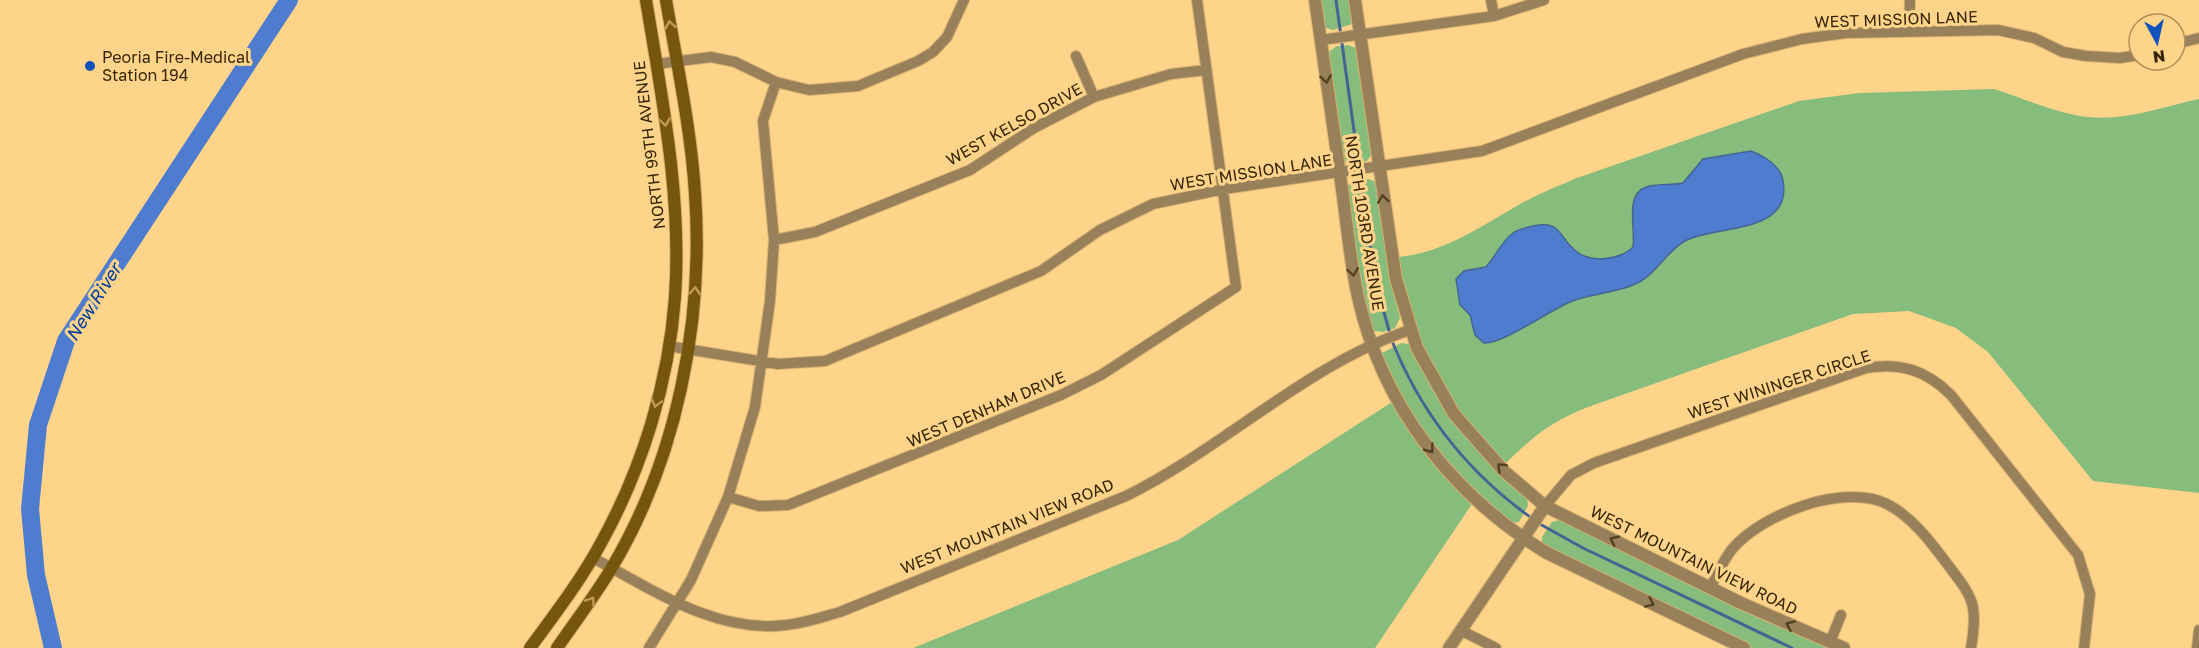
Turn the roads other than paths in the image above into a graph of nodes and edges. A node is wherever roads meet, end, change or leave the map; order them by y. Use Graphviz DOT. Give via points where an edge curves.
graph roads {
  1 [pos="646,0"];
  2 [pos="666,0"];
  3 [pos="964,0"];
  4 [pos="1197,0"];
  5 [pos="1315,0"];
  6 [pos="1355,0"];
  7 [pos="1491,0"];
  8 [pos="1544,0"];
  9 [pos="1910,0"];
  10 [pos="1494,16"];
  11 [pos="1909,32"];
  12 [pos="1360,34"];
  13 [pos="1321,40"];
  14 [pos="1076,56"];
  15 [pos="2127,57"];
  16 [pos="676,61"];
  17 [pos="656,64"];
  18 [pos="1206,70"];
  19 [pos="776,82"];
  20 [pos="1094,97"];
  21 [pos="1379,167"];
  22 [pos="1339,173"];
  23 [pos="1224,189"];
  24 [pos="774,240"];
  25 [pos="1410,330"];
  26 [pos="1371,344"];
  27 [pos="668,346"];
  28 [pos="688,349"];
  29 [pos="762,362"];
  30 [pos="728,497"];
  31 [pos="1545,506"];
  32 [pos="1523,539"];
  33 [pos="593,558"];
  34 [pos="612,568"];
  35 [pos="1711,587"];
  36 [pos="678,603"];
  37 [pos="1841,615"];
  38 [pos="1460,630"];
  39 [pos="2199,630"];
  40 [pos="1830,642"];
  41 [pos="530,648"];
  42 [pos="557,648"];
  43 [pos="650,648"];
  44 [pos="1449,648"];
  45 [pos="1496,648"];
  46 [pos="1744,648"];
  47 [pos="1844,648"];
  48 [pos="1971,648"];
  49 [pos="2084,648"];
  50 [pos="2197,648"];
  1 -- 17 [label="main road, NORTH 99TH AVENUE"];
  16 -- 2 [label="main road, one-way"];
  3 -- 19 [label="street" via="947,38 918,61 858,86 840,89 809,90"];
  4 -- 18 [label="street"];
  5 -- 13 [label="street, NORTH 103RD AVENUE"];
  6 -- 12 [label="street, NORTH 103RD AVENUE"];
  7 -- 10 [label="street"];
  8 -- 10 [label="street"];
  9 -- 11 [label="street"];
  10 -- 12 [label="street"];
  11 -- 15 [label="street, WEST MISSION LANE" via="1998,30 2034,38 2062,52"];
  11 -- 21 [label="street, WEST MISSION LANE" via="1846,33 1772,46 1482,151"];
  12 -- 13 [label="street"];
  12 -- 21 [label="street, NORTH 103RD AVENUE"];
  13 -- 22 [label="street, NORTH 103RD AVENUE, one-way"];
  14 -- 20 [label="street"];
  16 -- 17 [label="street"];
  16 -- 19 [label="street" via="719,58"];
  28 -- 16 [label="main road, one-way" via="697,240 691,150"];
  17 -- 27 [label="main road, NORTH 99TH AVENUE, one-way" via="674,190 676,235 675,298"];
  18 -- 20 [label="street, WEST KELSO DRIVE" via="1171,74"];
  18 -- 23 [label="street"];
  19 -- 24 [label="street" via="763,121"];
  20 -- 24 [label="street, WEST KELSO DRIVE" via="1034,128 970,170 815,232"];
  21 -- 22 [label="street, WEST MISSION LANE"];
  25 -- 21 [label="street, NORTH 103RD AVENUE, one-way" via="1392,258"];
  22 -- 23 [label="street, WEST MISSION LANE"];
  22 -- 26 [label="street, NORTH 103RD AVENUE, one-way" via="1354,277"];
  23 -- 29 [label="street, WEST MISSION LANE" via="1177,198 1131,213 1041,271 825,360 792,365"];
  23 -- 30 [label="street, WEST DENHAM DRIVE" via="1236,287 1101,375 788,505 759,506"];
  24 -- 29 [label="street"];
  25 -- 26 [label="street, WEST MOUNTAIN VIEW ROAD"];
  31 -- 25 [label="street, NORTH 103RD AVENUE, one-way" via="1504,471 1454,414 1433,381"];
  26 -- 32 [label="street, NORTH 103RD AVENUE, one-way" via="1391,388 1431,451 1475,501"];
  26 -- 36 [label="street, WEST MOUNTAIN VIEW ROAD" via="1146,487 840,612 785,626 751,626"];
  27 -- 28 [label="street, WEST MISSION LANE"];
  27 -- 33 [label="main road, NORTH 99TH AVENUE, one-way" via="643,448"];
  28 -- 29 [label="street, WEST MISSION LANE"];
  28 -- 34 [label="main road" via="672,424 654,480"];
  29 -- 30 [label="street" via="747,436"];
  30 -- 36 [label="street"];
  31 -- 32 [label="street"];
  35 -- 31 [label="street, WEST MOUNTAIN VIEW ROAD, one-way"];
  31 -- 49 [label="street, WEST WININGER CIRCLE" via="1571,476 1594,463 1866,368 1892,365 1913,369 1951,395 2078,555 2090,594"];
  32 -- 38 [label="street"];
  32 -- 46 [label="street, one-way"];
  33 -- 34 [label="street, WEST MOUNTAIN VIEW ROAD"];
  33 -- 41 [label="main road, NORTH 99TH AVENUE"];
  34 -- 36 [label="street, WEST MOUNTAIN VIEW ROAD"];
  42 -- 34 [label="main road, one-way"];
  40 -- 35 [label="street, WEST MOUNTAIN VIEW ROAD, one-way"];
  35 -- 48 [label="street" via="1733,548 1755,528 1834,497 1865,497 1885,503 1909,520 1970,595 1976,616"];
  36 -- 43 [label="street"];
  37 -- 40 [label="street"];
  38 -- 44 [label="street"];
  38 -- 45 [label="street"];
  39 -- 50 [label="street"];
  40 -- 47 [label="street, WEST MOUNTAIN VIEW ROAD"];
}
